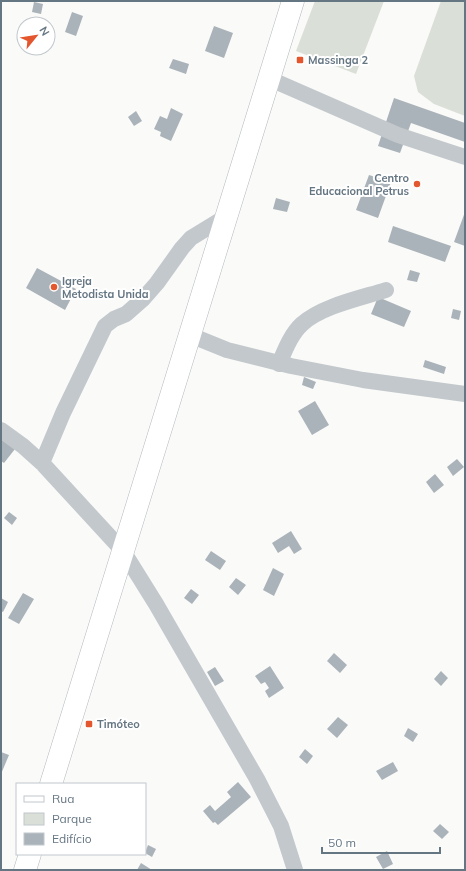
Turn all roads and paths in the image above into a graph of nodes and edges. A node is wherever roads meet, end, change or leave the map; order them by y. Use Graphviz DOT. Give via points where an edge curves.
graph roads {
  1 [pos="293,1"];
  2 [pos="270,79"];
  3 [pos="465,157"];
  4 [pos="227,216"];
  5 [pos="386,290"];
  6 [pos="190,335"];
  7 [pos="279,364"];
  8 [pos="465,394"];
  9 [pos="1,430"];
  10 [pos="42,463"];
  11 [pos="123,551"];
  12 [pos="51,783"];
  13 [pos="30,855"];
  14 [pos="25,870"];
  15 [pos="295,870"];
  1 -- 2 [label="street"];
  2 -- 3 [label="street" via="398,135"];
  2 -- 4 [label="street"];
  4 -- 6 [label="street"];
  4 -- 10 [label="street" via="191,238 143,299 126,314 105,326"];
  5 -- 7 [label="street" via="338,306 302,324 290,339"];
  6 -- 7 [label="street" via="227,350"];
  6 -- 11 [label="street"];
  7 -- 8 [label="street" via="363,380"];
  9 -- 10 [label="street"];
  10 -- 11 [label="street" via="77,504"];
  11 -- 12 [label="street"];
  11 -- 15 [label="street" via="257,779 281,826"];
  13 -- 14 [label="street"];
}
